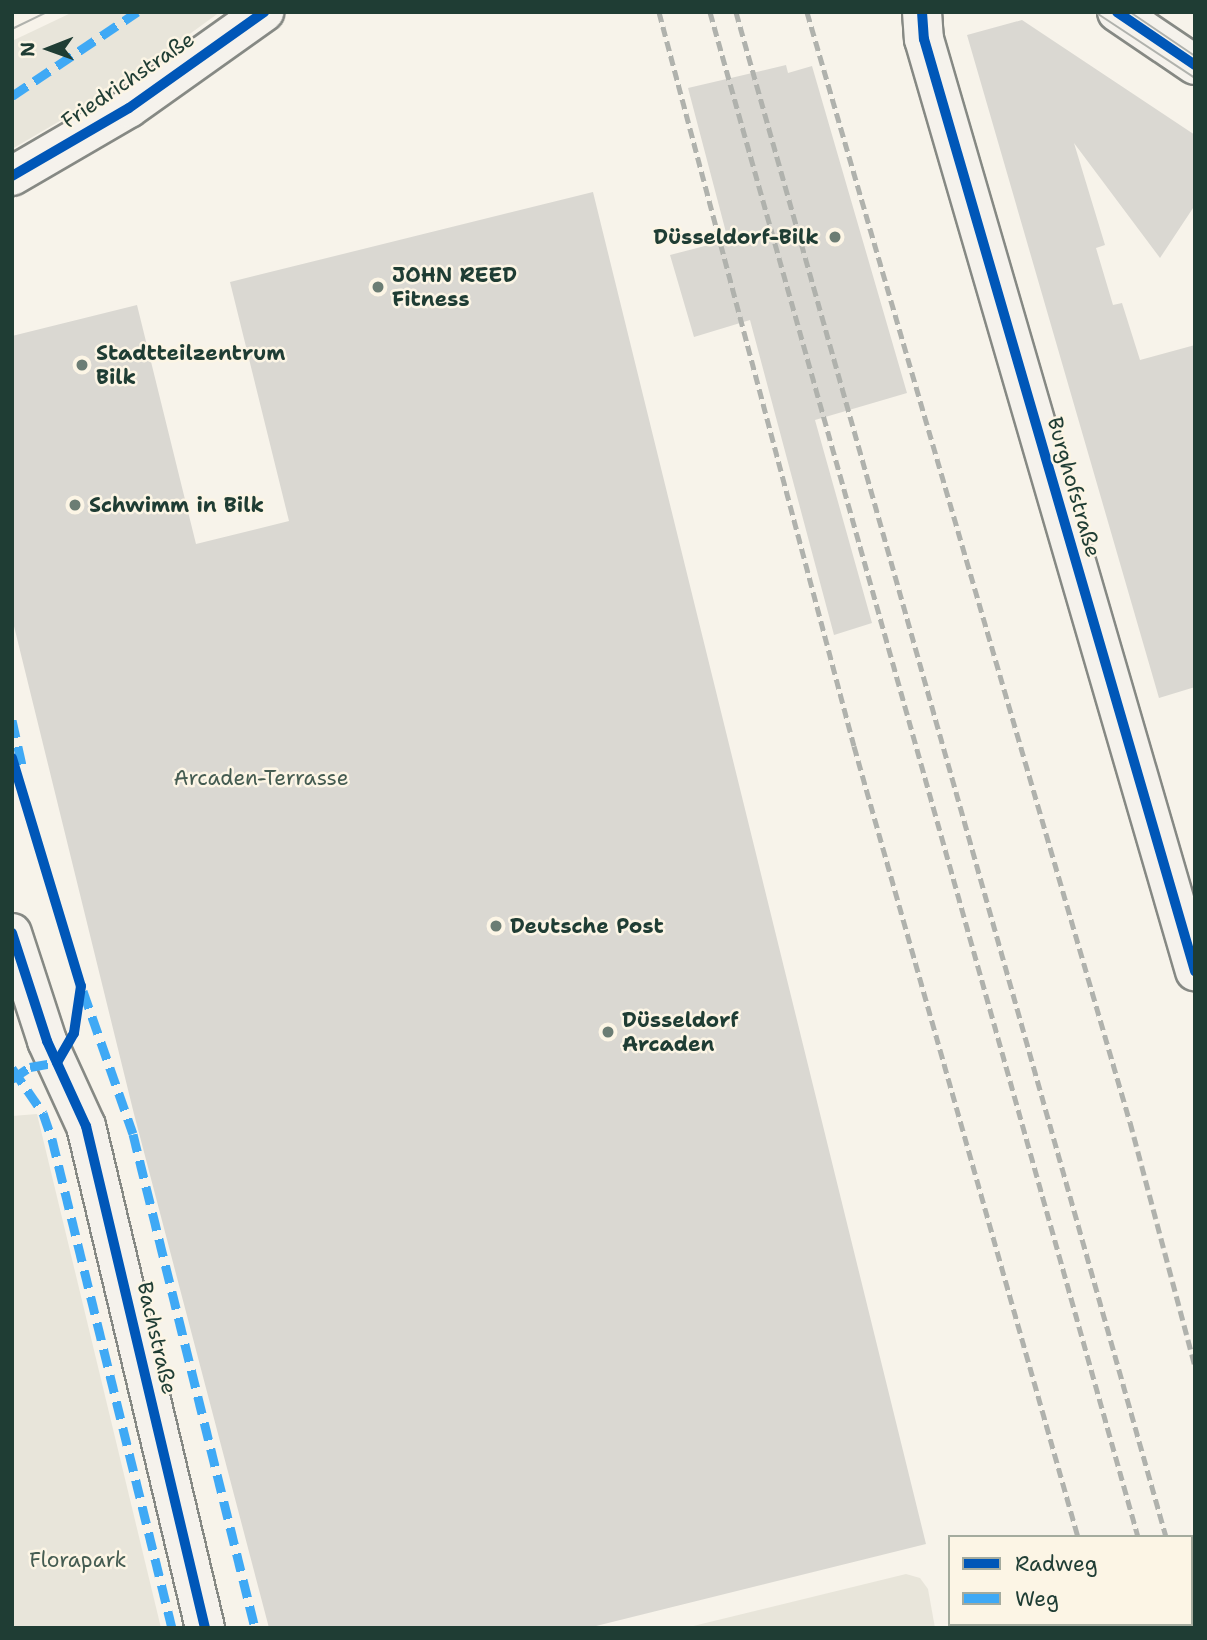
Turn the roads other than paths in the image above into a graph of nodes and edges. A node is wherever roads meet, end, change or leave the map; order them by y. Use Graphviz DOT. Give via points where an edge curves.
graph roads {
  1 [pos="264,12"];
  2 [pos="922,12"];
  3 [pos="1117,12"];
  4 [pos="1195,65"];
  5 [pos="12,176"];
  6 [pos="12,933"];
  7 [pos="1195,971"];
  8 [pos="205,1628"];
  1 -- 5 [label="street, Friedrichstraße" via="129,108"];
  2 -- 7 [label="street, Burghofstraße" via="924,39"];
  3 -- 4 [label="street"];
  6 -- 8 [label="street, Bachstraße" via="47,1041 86,1126"];
}
